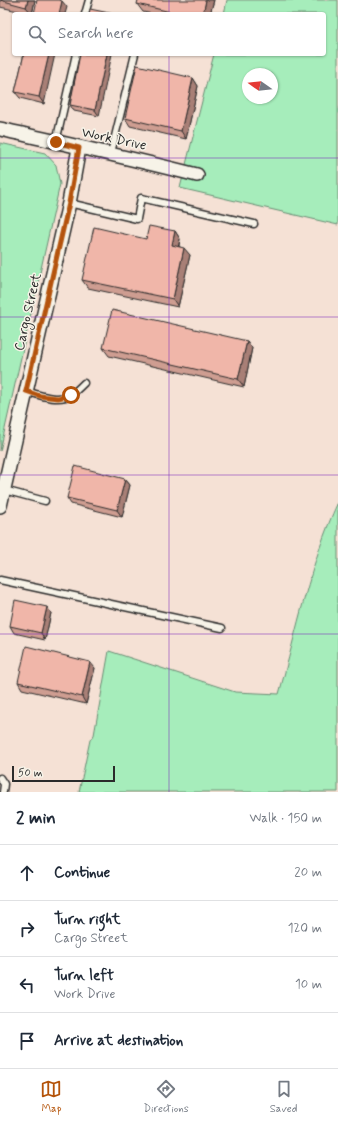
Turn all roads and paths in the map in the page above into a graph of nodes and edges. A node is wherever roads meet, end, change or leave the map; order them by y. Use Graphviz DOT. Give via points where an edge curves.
graph roads {
  1 [pos="89,0"];
  2 [pos="86,12"];
  3 [pos="76,56"];
  4 [pos="134,56"];
  5 [pos="0,129"];
  6 [pos="56,142"];
  7 [pos="79,148"];
  8 [pos="110,153"];
  9 [pos="197,175"];
  10 [pos="69,203"];
  11 [pos="254,224"];
  12 [pos="84,383"];
  13 [pos="26,391"];
  14 [pos="4,490"];
  15 [pos="45,501"];
  16 [pos="0,506"];
  17 [pos="0,580"];
  18 [pos="222,628"];
  19 [pos="0,778"];
  20 [pos="3,792"];
  1 -- 2 [label="lane"];
  3 -- 6 [label="lane"];
  4 -- 8 [label="lane"];
  5 -- 6 [label="street, Work Drive"];
  6 -- 7 [label="street, Work Drive"];
  7 -- 8 [label="street, Work Drive"];
  7 -- 10 [label="street, Cargo Street"];
  8 -- 9 [label="street, Work Drive"];
  10 -- 11 [label="lane" via="137,219 141,198"];
  10 -- 13 [label="street, Cargo Street"];
  12 -- 13 [label="lane" via="71,395 58,398"];
  13 -- 14 [label="street, Cargo Street"];
  14 -- 15 [label="lane"];
  14 -- 16 [label="street, Cargo Street"];
  17 -- 18 [label="lane"];
  19 -- 20 [label="lane" via="4,784"];
}
